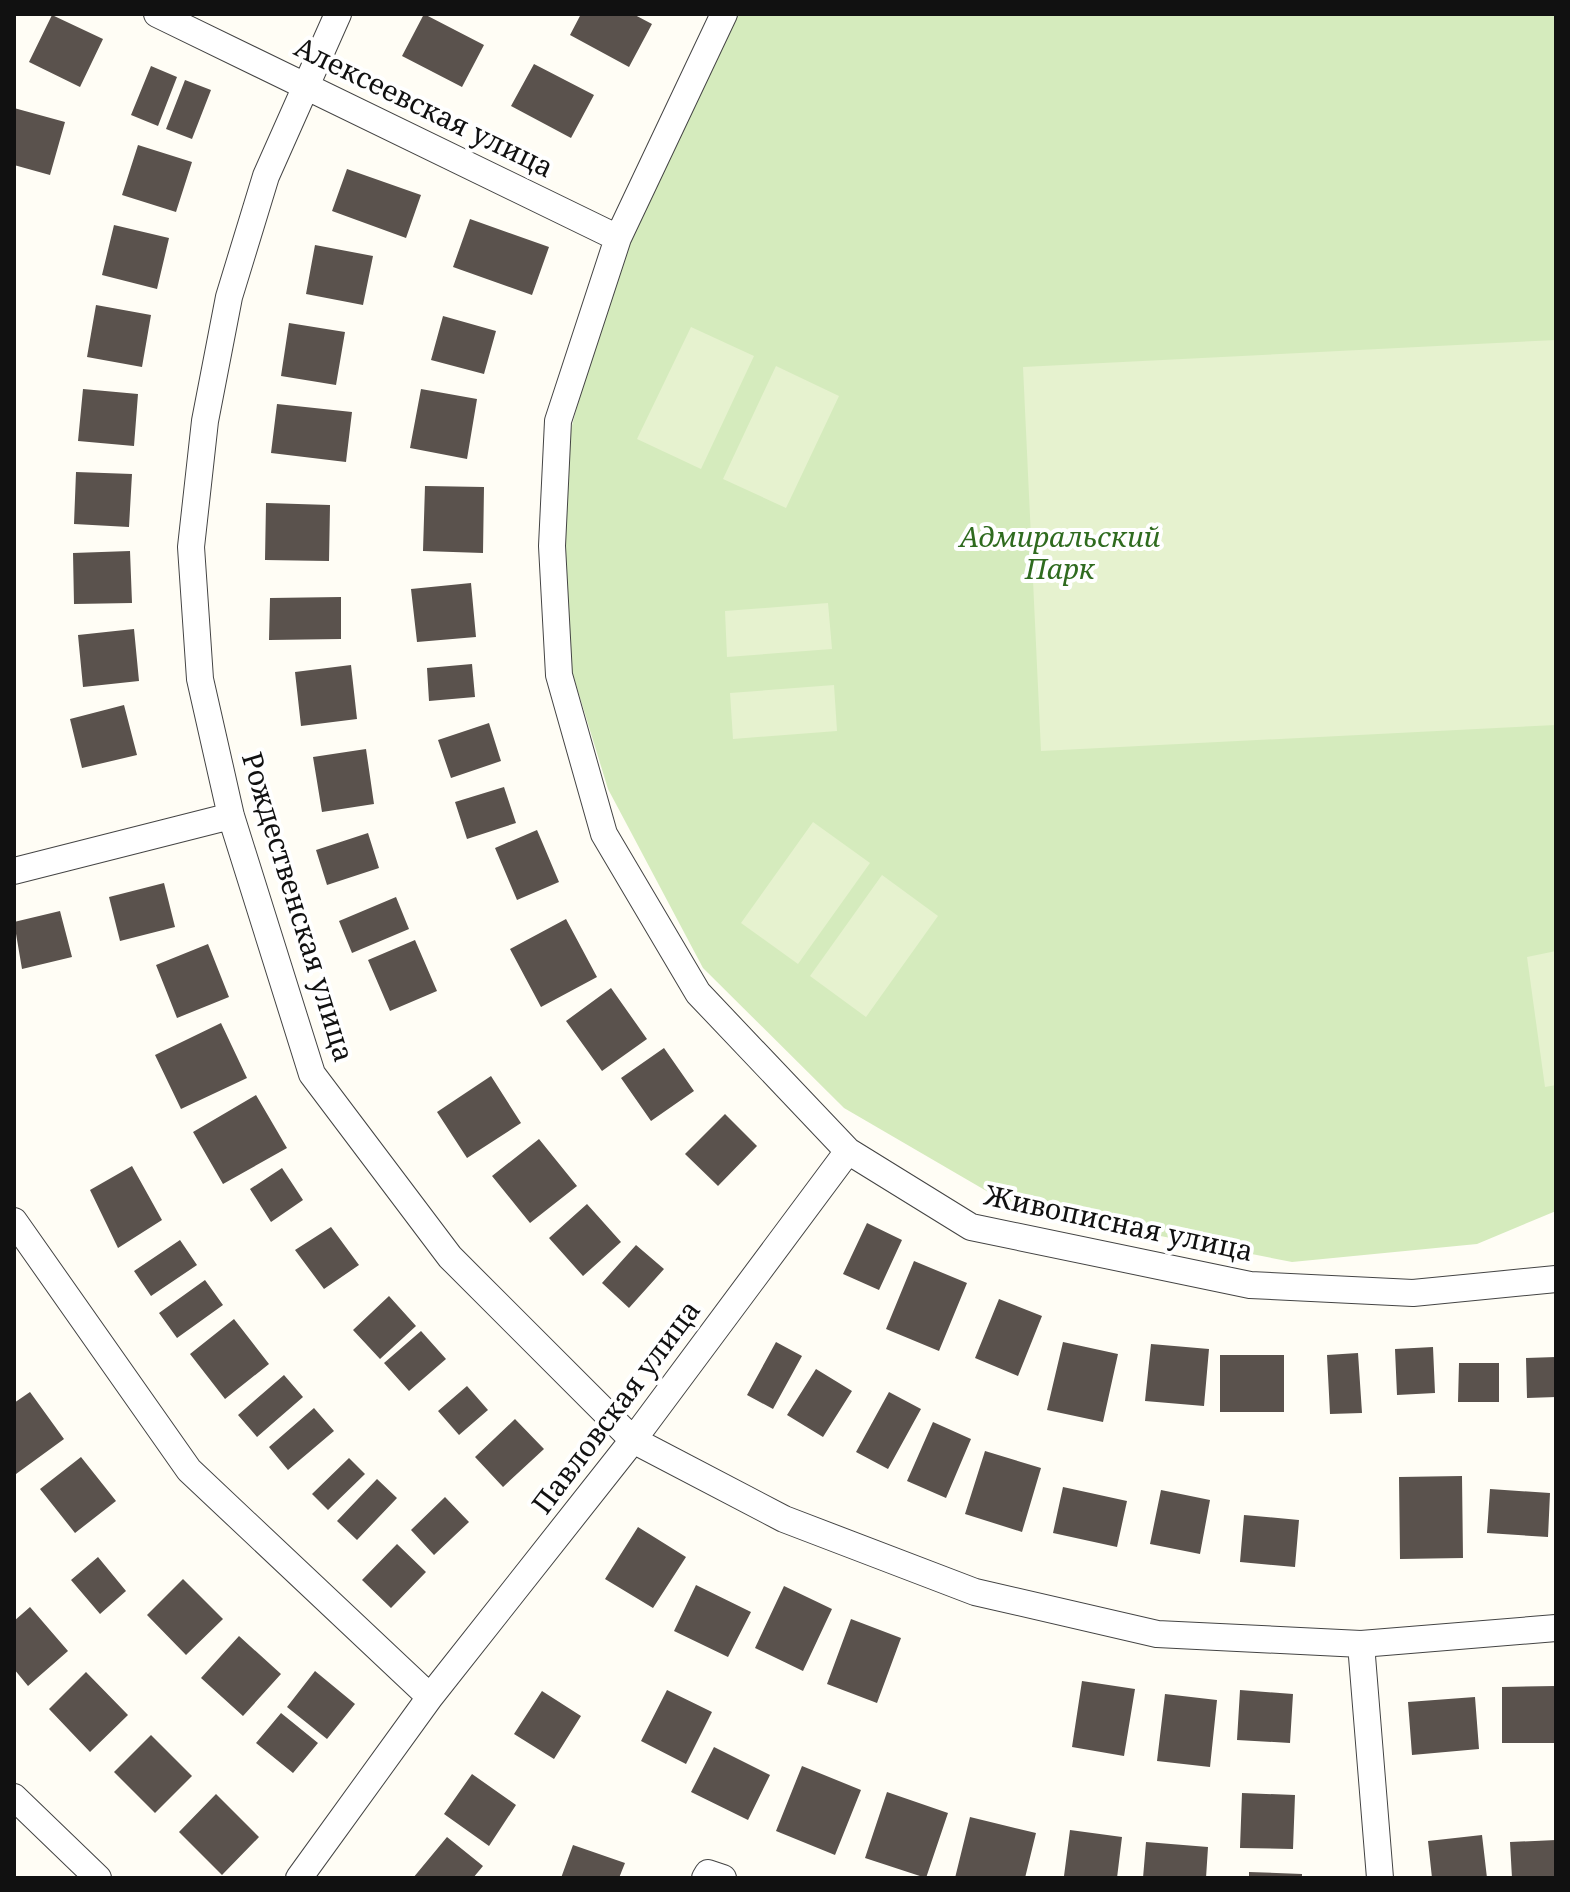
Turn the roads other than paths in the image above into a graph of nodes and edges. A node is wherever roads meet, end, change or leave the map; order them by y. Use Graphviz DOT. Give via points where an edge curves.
graph roads {
  1 [pos="157,14"];
  2 [pos="338,14"];
  3 [pos="724,14"];
  4 [pos="304,84"];
  5 [pos="618,238"];
  6 [pos="231,816"];
  7 [pos="14,871"];
  8 [pos="848,1151"];
  9 [pos="14,1221"];
  10 [pos="1556,1279"];
  11 [pos="633,1440"];
  12 [pos="1556,1628"];
  13 [pos="1361,1644"];
  14 [pos="430,1697"];
  15 [pos="14,1797"];
  16 [pos="98,1878"];
  17 [pos="299,1878"];
  18 [pos="705,1878"];
  19 [pos="723,1878"];
  20 [pos="1380,1878"];
  1 -- 4 [label="street, Алексеевская улица"];
  2 -- 4 [label="street, Рождественская улица"];
  3 -- 5 [label="street, Живописная улица"];
  4 -- 5 [label="street, Алексеевская улица"];
  4 -- 6 [label="street, Рождественская улица" via="266,176 229,297 205,421 191,547 200,679"];
  5 -- 8 [label="street, Живописная улица" via="558,421 552,546 559,675 604,834 698,993"];
  6 -- 7 [label="street"];
  6 -- 11 [label="street, Рождественская улица" via="312,1074 450,1257"];
  8 -- 10 [label="street, Живописная улица" via="971,1227 1250,1285 1413,1293"];
  8 -- 11 [label="street, Павловская улица"];
  9 -- 14 [label="street" via="189,1470"];
  11 -- 13 [label="street, Рождественская улица" via="784,1519 975,1592 1157,1634"];
  11 -- 14 [label="street, Павловская улица"];
  12 -- 13 [label="street, Рождественская улица"];
  13 -- 20 [label="street"];
  14 -- 17 [label="street, Павловская улица"];
  15 -- 16 [label="street"];
  18 -- 19 [label="street" via="708,1873"];
}
